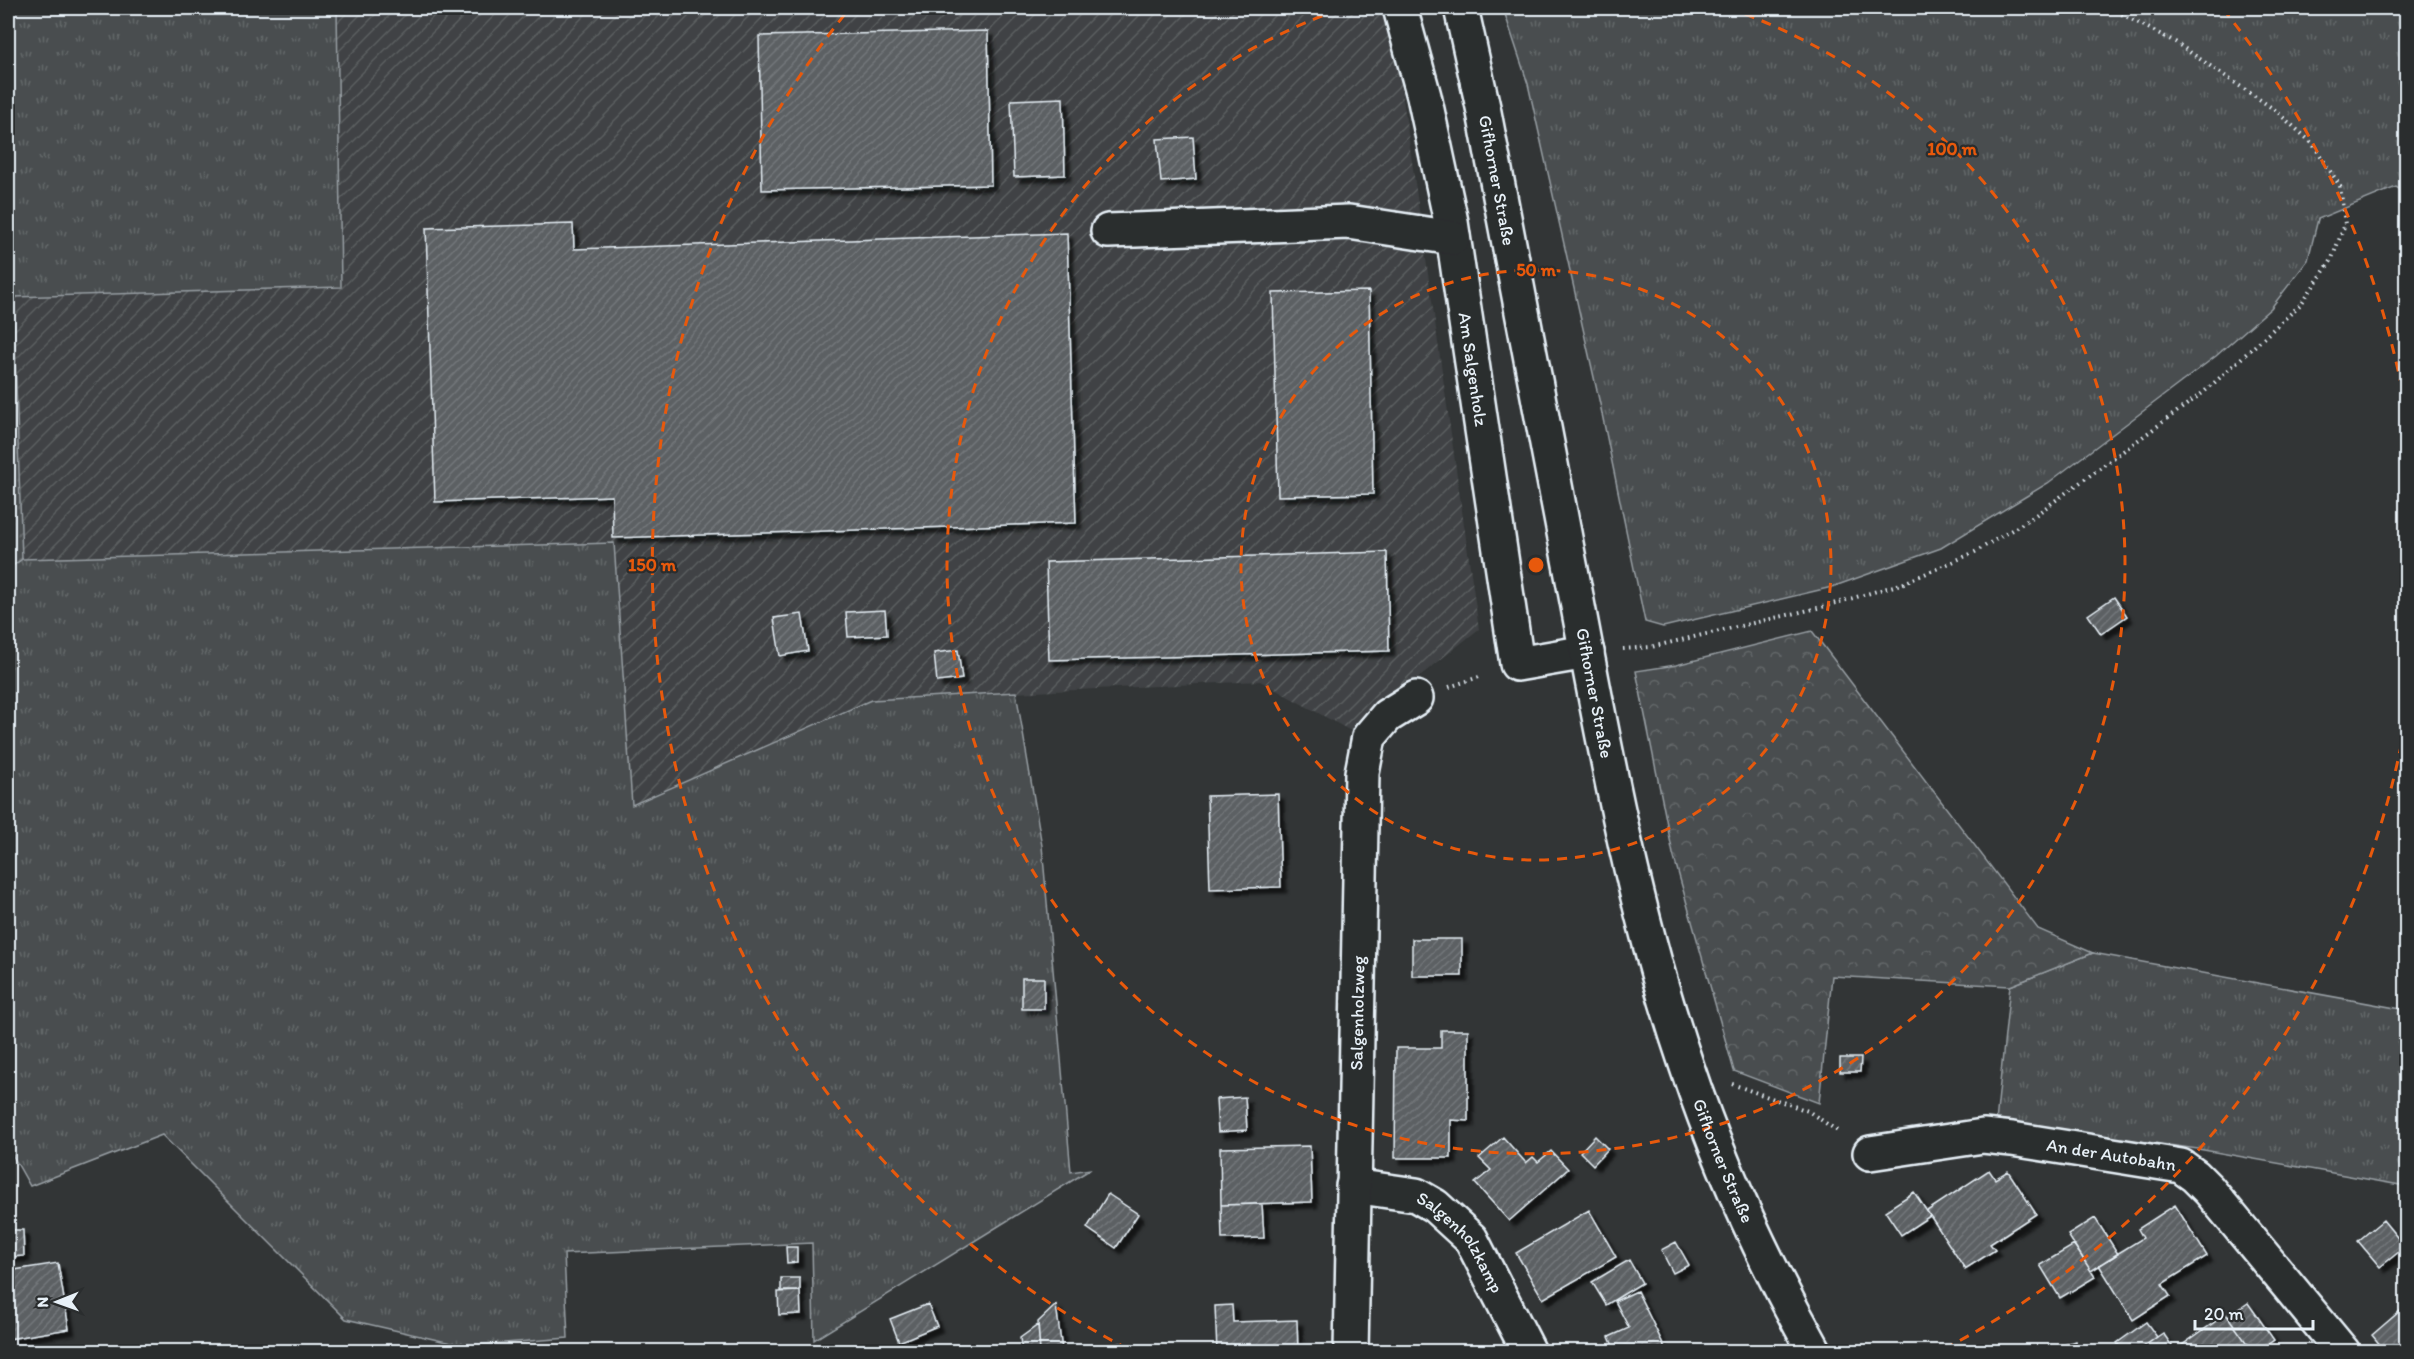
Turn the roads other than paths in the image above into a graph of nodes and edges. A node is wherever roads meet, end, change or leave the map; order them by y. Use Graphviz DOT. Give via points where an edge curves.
graph roads {
  1 [pos="1400,8"];
  2 [pos="1461,8"];
  3 [pos="1108,231"];
  4 [pos="1453,238"];
  5 [pos="1587,652"];
  6 [pos="1416,698"];
  7 [pos="1870,1152"];
  8 [pos="1353,1186"];
  9 [pos="1351,1352"];
  10 [pos="1529,1352"];
  11 [pos="1815,1352"];
  12 [pos="2343,1352"];
  1 -- 4 [label="street, Am Salgenholz" via="1424,96"];
  2 -- 5 [label="street, Gifhorner Straße"];
  3 -- 4 [label="street" via="1349,222"];
  4 -- 5 [label="street, Am Salgenholz" via="1517,664"];
  5 -- 11 [label="street, Gifhorner Straße" via="1624,837 1654,962 1686,1067 1754,1235"];
  6 -- 8 [label="street, Salgenholzweg" via="1387,716 1369,737 1362,773"];
  7 -- 12 [label="street, An der Autobahn" via="1983,1136 2181,1166 2209,1190"];
  8 -- 9 [label="street, Salgenholzweg"];
  8 -- 10 [label="street, Salgenholzkamp" via="1416,1195 1435,1206 1471,1239"];
}
